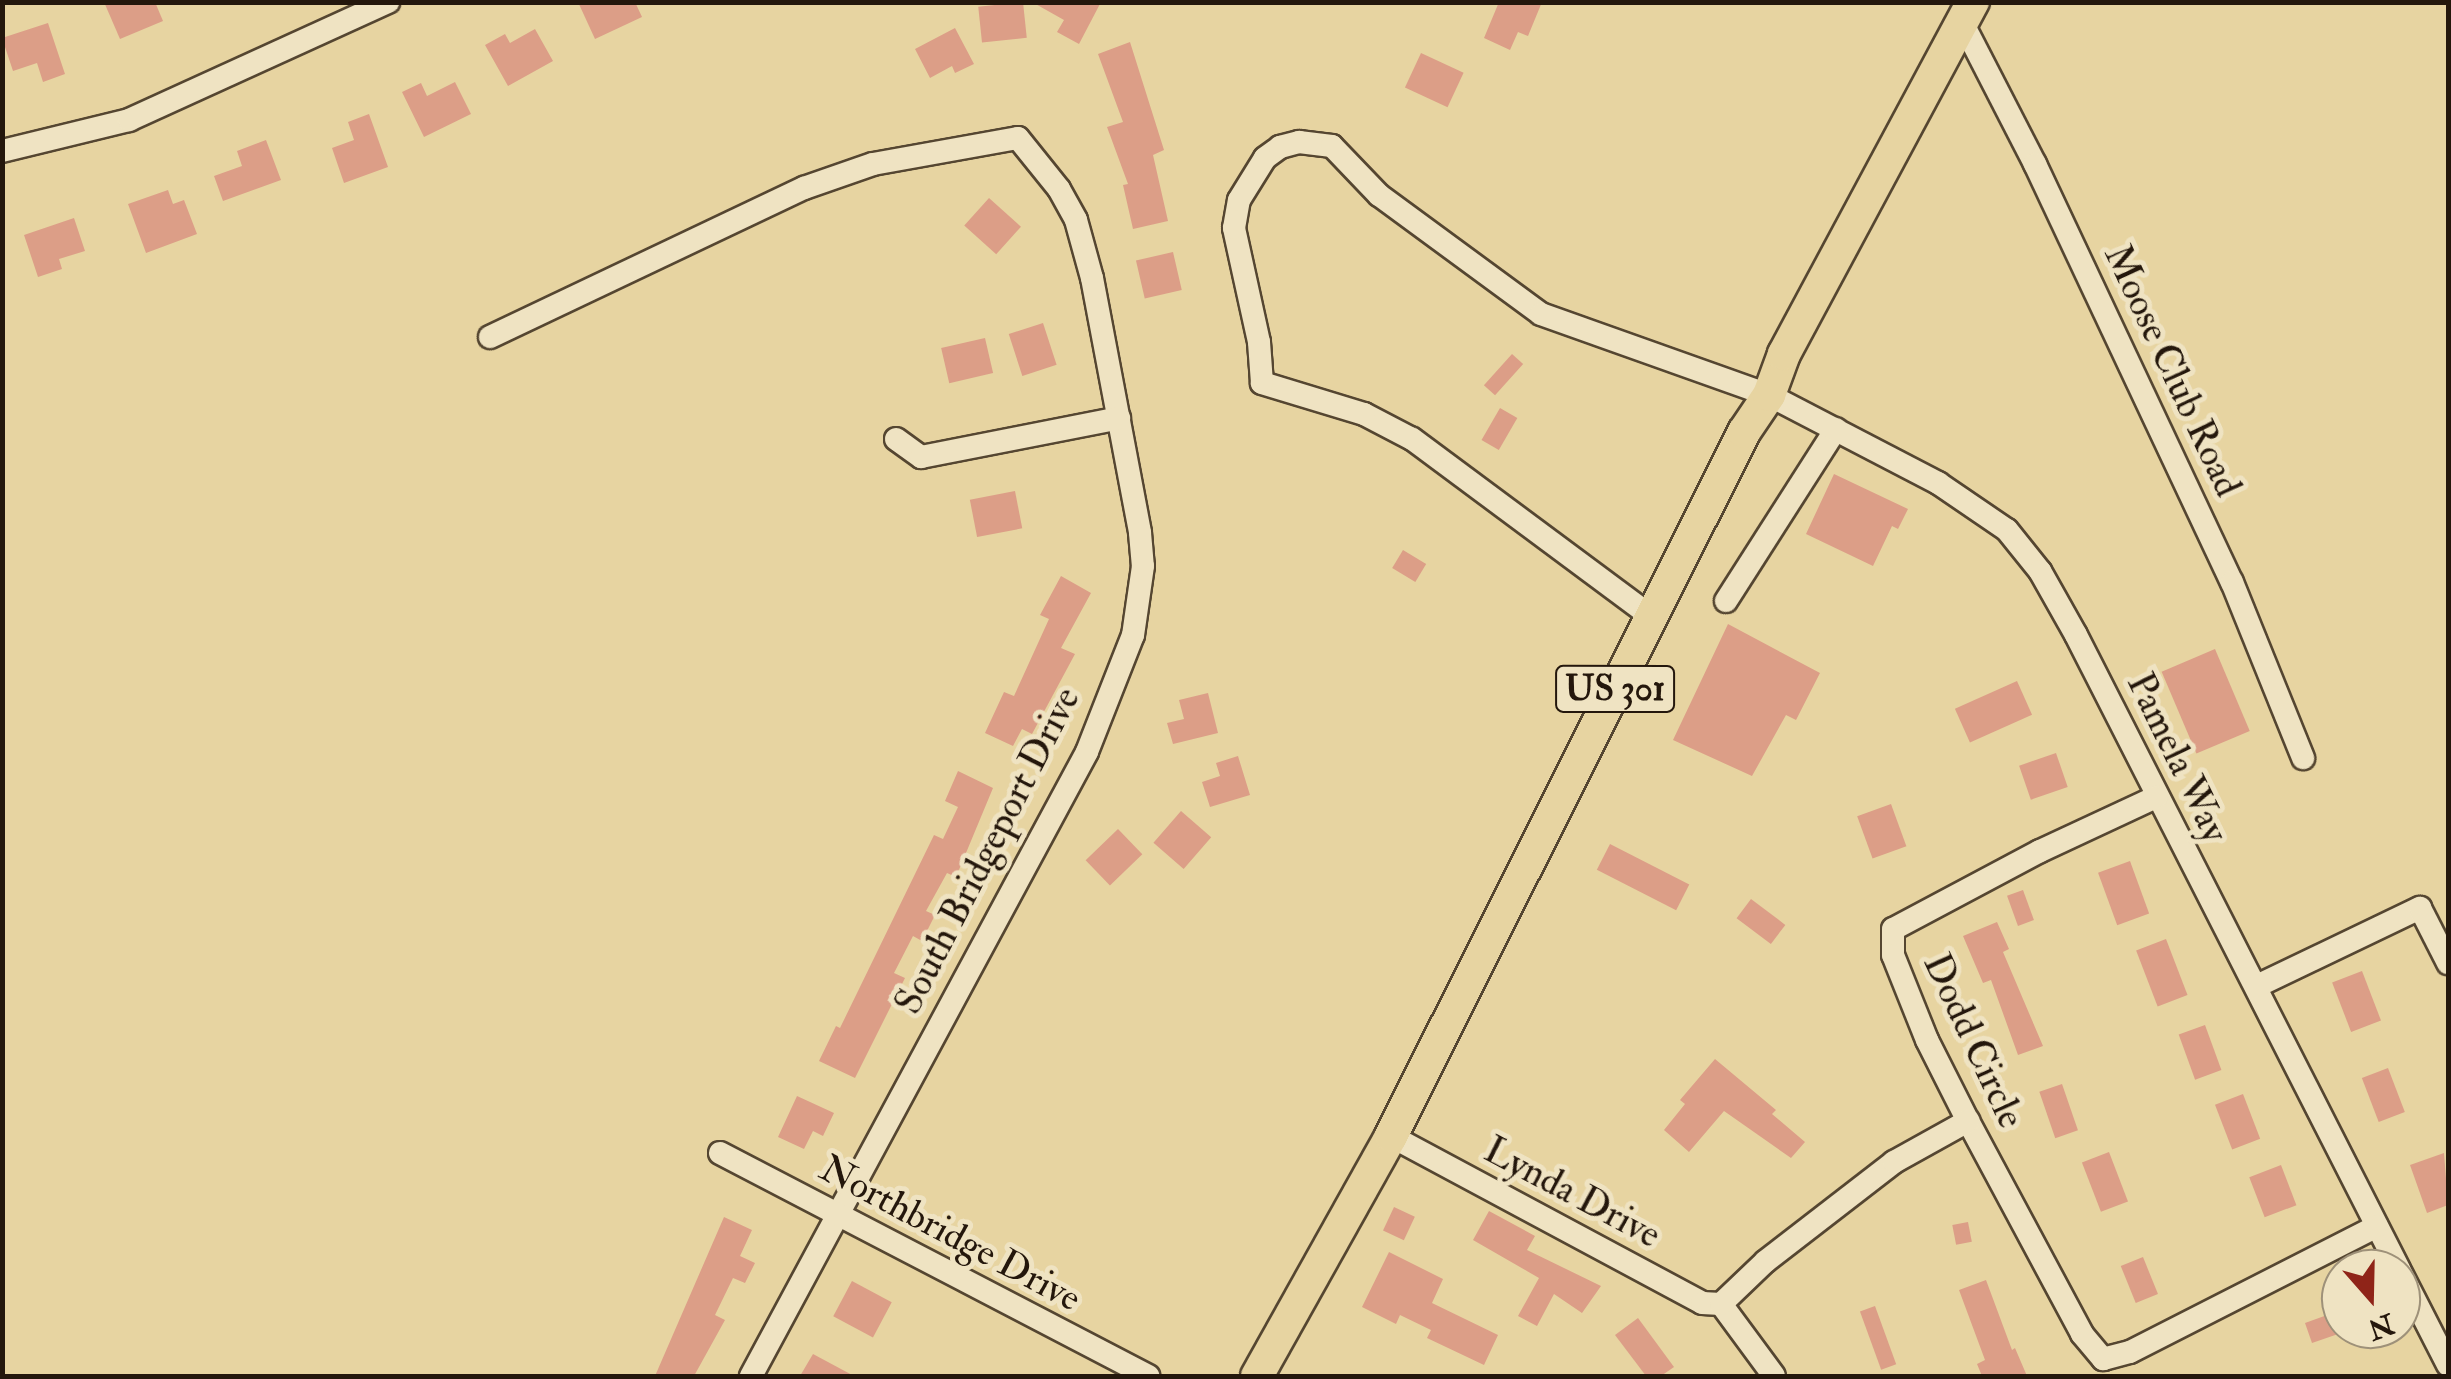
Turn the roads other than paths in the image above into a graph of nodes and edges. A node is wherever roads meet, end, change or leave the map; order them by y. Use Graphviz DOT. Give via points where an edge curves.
graph roads {
  1 [pos="388,2"];
  2 [pos="1968,12"];
  3 [pos="2,151"];
  4 [pos="490,337"];
  5 [pos="1769,395"];
  6 [pos="1119,418"];
  7 [pos="1836,429"];
  8 [pos="896,440"];
  9 [pos="1726,601"];
  10 [pos="1652,616"];
  11 [pos="2304,758"];
  12 [pos="2156,797"];
  13 [pos="2448,963"];
  14 [pos="2256,986"];
  15 [pos="1968,1121"];
  16 [pos="1391,1136"];
  17 [pos="720,1152"];
  18 [pos="836,1213"];
  19 [pos="2377,1226"];
  20 [pos="2389,1249"];
  21 [pos="1721,1304"];
  22 [pos="2421,1312"];
  23 [pos="2448,1365"];
  24 [pos="751,1376"];
  25 [pos="1148,1376"];
  26 [pos="1257,1376"];
  27 [pos="1774,1376"];
  1 -- 3 [label="street" via="129,120"];
  2 -- 5 [label="highway, US 301" via="1784,354"];
  2 -- 11 [label="street, Moose Club Road" via="2232,582"];
  4 -- 6 [label="street, South Bridgeport Drive" via="804,188 872,164 1018,138 1076,220"];
  5 -- 7 [label="street, Pamela Way"];
  5 -- 10 [label="highway, US 301"];
  5 -- 10 [label="street, Pamela Way" via="1541,314 1379,195 1332,146 1280,147 1248,179 1234,228 1260,342 1262,383 1364,414 1412,439"];
  6 -- 8 [label="street" via="921,457"];
  6 -- 18 [label="street, South Bridgeport Drive" via="1143,566 1134,635 1087,752"];
  7 -- 9 [label="street"];
  7 -- 12 [label="street, Pamela Way" via="1938,483 2007,530 2040,571 2076,635"];
  10 -- 16 [label="highway, US 301"];
  12 -- 14 [label="street, Pamela Way"];
  12 -- 15 [label="street, Dodd Circle" via="1892,930 1893,955"];
  13 -- 14 [label="street" via="2420,908"];
  14 -- 19 [label="street, Pamela Way"];
  15 -- 19 [label="street, Dodd Circle" via="2082,1334 2104,1359 2130,1352"];
  15 -- 21 [label="street" via="1894,1162"];
  16 -- 21 [label="street, Lynda Drive" via="1702,1303"];
  16 -- 26 [label="highway, US 301"];
  17 -- 18 [label="street, Northbridge Drive"];
  18 -- 24 [label="street, South Bridgeport Drive"];
  18 -- 25 [label="street, Northbridge Drive"];
  19 -- 20 [label="street, Pamela Way"];
  21 -- 27 [label="street"];
  22 -- 23 [label="street, Pamela Way"];
}
